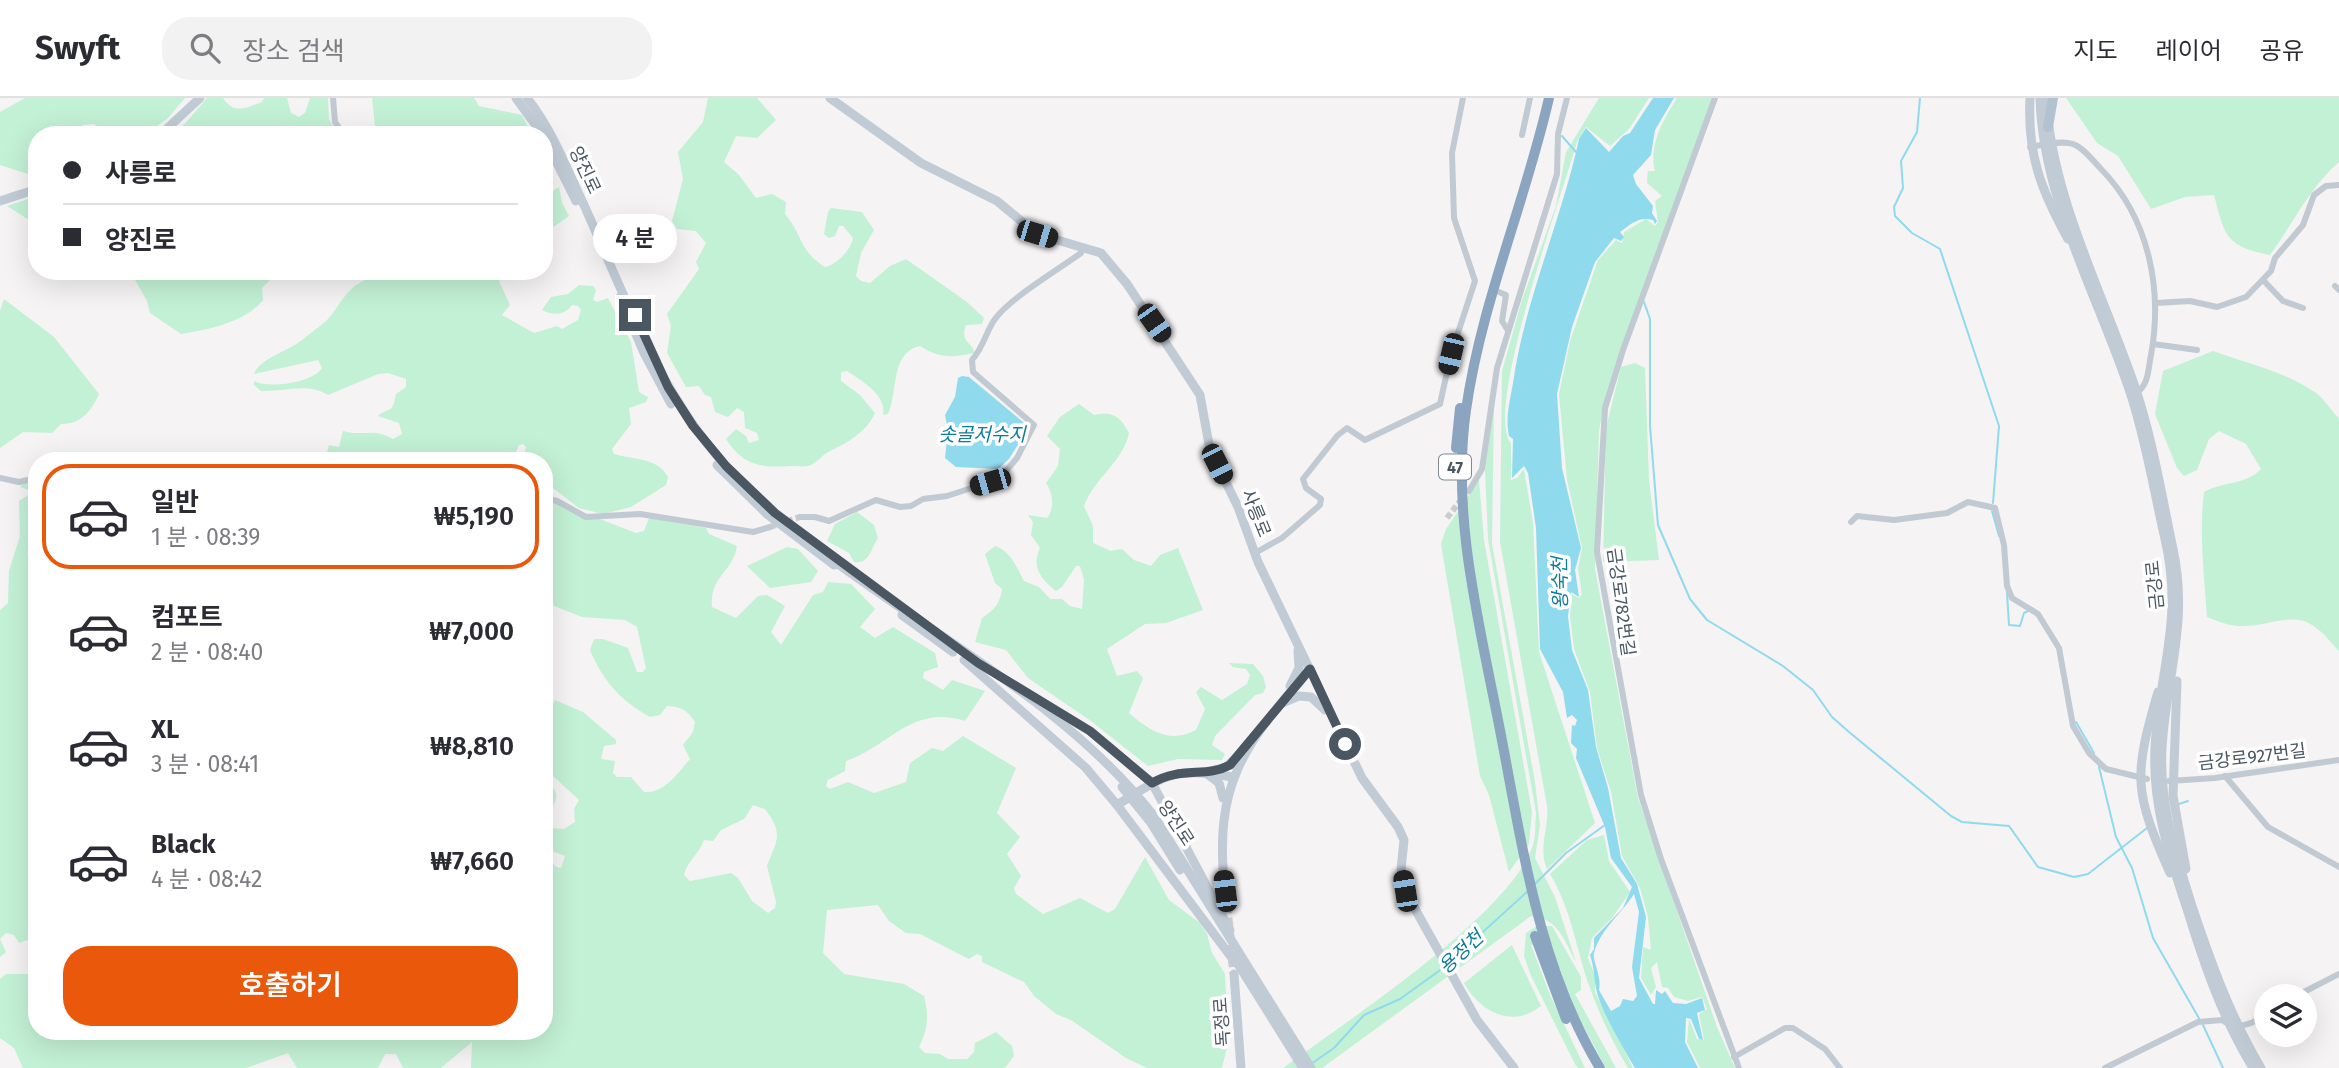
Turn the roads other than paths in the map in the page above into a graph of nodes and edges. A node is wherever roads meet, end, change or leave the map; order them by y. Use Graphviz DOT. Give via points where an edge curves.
graph roads {
  1 [pos="200,98"];
  2 [pos="333,98"];
  3 [pos="830,98"];
  4 [pos="1463,98"];
  5 [pos="1530,98"];
  6 [pos="1542,98"];
  7 [pos="1549,98"];
  8 [pos="1567,98"];
  9 [pos="1715,98"];
  10 [pos="2030,98"];
  11 [pos="2040,98"];
  12 [pos="2046,98"];
  13 [pos="2053,98"];
  14 [pos="521,99"];
  15 [pos="170,126"];
  16 [pos="338,126"];
  17 [pos="538,126"];
  18 [pos="539,126"];
  19 [pos="2046,131"];
  20 [pos="1522,135"];
  21 [pos="553,147"];
  22 [pos="2030,148"];
  23 [pos="2048,150"];
  24 [pos="553,156"];
  25 [pos="2339,186"];
  26 [pos="28,192"];
  27 [pos="0,201"];
  28 [pos="1084,247"];
  29 [pos="2086,271"];
  30 [pos="2263,280"];
  31 [pos="1474,286"];
  32 [pos="1483,289"];
  33 [pos="1499,292"];
  34 [pos="2156,303"];
  35 [pos="2304,308"];
  36 [pos="1507,329"];
  37 [pos="2153,344"];
  38 [pos="2197,351"];
  39 [pos="2134,393"];
  40 [pos="0,478"];
  41 [pos="28,480"];
  42 [pos="1469,491"];
  43 [pos="553,502"];
  44 [pos="800,517"];
  45 [pos="1851,522"];
  46 [pos="771,527"];
  47 [pos="1255,553"];
  48 [pos="2177,623"];
  49 [pos="1293,631"];
  50 [pos="964,660"];
  51 [pos="978,663"];
  52 [pos="1310,669"];
  53 [pos="1278,705"];
  54 [pos="1338,729"];
  55 [pos="1253,738"];
  56 [pos="2339,760"];
  57 [pos="1202,772"];
  58 [pos="2225,776"];
  59 [pos="1233,777"];
  60 [pos="2143,778"];
  61 [pos="2171,781"];
  62 [pos="1152,783"];
  63 [pos="1126,786"];
  64 [pos="1116,804"];
  65 [pos="1223,816"];
  66 [pos="1518,841"];
  67 [pos="2339,867"];
  68 [pos="1225,891"];
  69 [pos="2194,923"];
  70 [pos="1540,941"];
  71 [pos="1246,971"];
  72 [pos="1234,974"];
  73 [pos="2339,974"];
  74 [pos="2317,985"];
  75 [pos="2231,1024"];
  76 [pos="2254,1024"];
  77 [pos="1295,1050"];
  78 [pos="1734,1057"];
  79 [pos="1241,1068"];
  80 [pos="1303,1068"];
  81 [pos="1311,1068"];
  82 [pos="1514,1068"];
  83 [pos="1591,1068"];
  84 [pos="1600,1068"];
  85 [pos="1739,1068"];
  86 [pos="1839,1068"];
  87 [pos="2105,1068"];
  88 [pos="2253,1068"];
  89 [pos="2261,1068"];
  1 -- 15 [label="street"];
  2 -- 16 [label="street"];
  3 -- 28 [label="street, 사릉로" via="922,163 996,201 1037,234"];
  4 -- 31 [label="street" via="1452,153 1454,218"];
  5 -- 20 [label="street"];
  6 -- 66 [label="highway, 47" via="1468,364 1456,444 1459,545"];
  7 -- 66 [label="highway, 47" via="1479,348 1462,458 1467,546"];
  8 -- 36 [label="street" via="1558,134 1557,174"];
  9 -- 78 [label="street, 금강로782번길" via="1605,408 1597,552 1641,795"];
  10 -- 22 [label="street"];
  11 -- 19 [label="street, 금강로"];
  12 -- 19 [label="street, 금강로"];
  13 -- 19 [label="main road"];
  14 -- 17 [label="street, 양진로"];
  14 -- 18 [label="street, 양진로"];
  19 -- 23 [label="street, 금강로"];
  21 -- 51 [label="street, 양진로" via="668,387 709,447 775,513"];
  22 -- 29 [label="street" via="2037,174"];
  22 -- 34 [label="street" via="2075,145 2123,193 2147,250"];
  23 -- 29 [label="street, 금강로" via="2055,194"];
  23 -- 39 [label="street, 금강로"];
  24 -- 50 [label="street, 양진로" via="644,353 693,436 731,481 787,531"];
  25 -- 30 [label="street" via="2326,186 2314,195 2303,225"];
  26 -- 27 [label="street"];
  28 -- 44 [label="street" via="1004,309 972,360 974,372 1034,425 1017,458 999,479 911,506 876,500 829,522"];
  28 -- 47 [label="street, 사릉로" via="1101,253 1127,284 1200,396 1210,450"];
  29 -- 39 [label="street, 금강로"];
  30 -- 34 [label="street" via="2246,297 2223,307 2190,301"];
  30 -- 35 [label="street" via="2283,301"];
  31 -- 32 [label="street"];
  31 -- 47 [label="street" via="1440,404 1365,440 1347,428 1337,436 1303,479 1306,488 1321,499 1320,505 1282,538"];
  33 -- 36 [label="street" via="1506,295 1502,321"];
  34 -- 37 [label="street"];
  36 -- 42 [label="street" via="1482,469"];
  37 -- 38 [label="street"];
  37 -- 39 [label="street" via="2146,383"];
  39 -- 48 [label="street, 금강로" via="2169,561"];
  40 -- 41 [label="street"];
  43 -- 46 [label="street" via="595,518 628,513 753,532"];
  45 -- 60 [label="street" via="1857,516 1894,520 1947,513 1968,502 1995,508 2007,586 2012,598 2038,614 2059,648 2073,726 2089,753 2106,769"];
  47 -- 49 [label="street, 사릉로"];
  48 -- 60 [label="street"];
  48 -- 61 [label="street"];
  48 -- 69 [label="street, 금강로" via="2155,744 2155,789 2163,832"];
  49 -- 52 [label="street, 사릉로"];
  49 -- 53 [label="street" via="1299,668"];
  50 -- 63 [label="street, 양진로" via="1064,733"];
  50 -- 64 [label="street" via="1060,743"];
  51 -- 62 [label="street" via="1090,731"];
  51 -- 63 [label="street, 양진로" via="1076,734"];
  52 -- 53 [label="street"];
  52 -- 54 [label="street, 사릉로"];
  53 -- 54 [label="street" via="1299,696 1311,697"];
  53 -- 55 [label="street"];
  54 -- 82 [label="street, 사릉로" via="1362,778 1404,840 1401,870 1405,891 1478,1020"];
  55 -- 57 [label="street" via="1230,765"];
  55 -- 59 [label="street"];
  56 -- 58 [label="street, 금강로927번길"];
  57 -- 59 [label="street"];
  57 -- 62 [label="street" via="1173,773"];
  57 -- 65 [label="street" via="1221,786"];
  58 -- 61 [label="street, 금강로927번길"];
  58 -- 67 [label="street" via="2269,827"];
  59 -- 65 [label="street"];
  60 -- 69 [label="street" via="2145,814"];
  61 -- 69 [label="street"];
  62 -- 64 [label="street"];
  62 -- 71 [label="street" via="1194,858"];
  63 -- 71 [label="street, 양진로"];
  64 -- 71 [label="street"];
  65 -- 68 [label="street"];
  66 -- 70 [label="highway, 47"];
  69 -- 75 [label="street, 금강로"];
  70 -- 83 [label="highway, 47" via="1556,999"];
  70 -- 84 [label="highway, 47"];
  71 -- 77 [label="street, 양진로"];
  72 -- 79 [label="street, 독정로"];
  73 -- 74 [label="street"];
  75 -- 76 [label="street"];
  75 -- 87 [label="street" via="2222,1020 2198,1023"];
  75 -- 88 [label="street, 금강로"];
  75 -- 89 [label="street, 금강로"];
  77 -- 80 [label="street, 양진로"];
  77 -- 81 [label="street, 양진로"];
  78 -- 85 [label="street, 금강로782번길"];
  78 -- 86 [label="street" via="1784,1028 1793,1028 1825,1049"];
}
